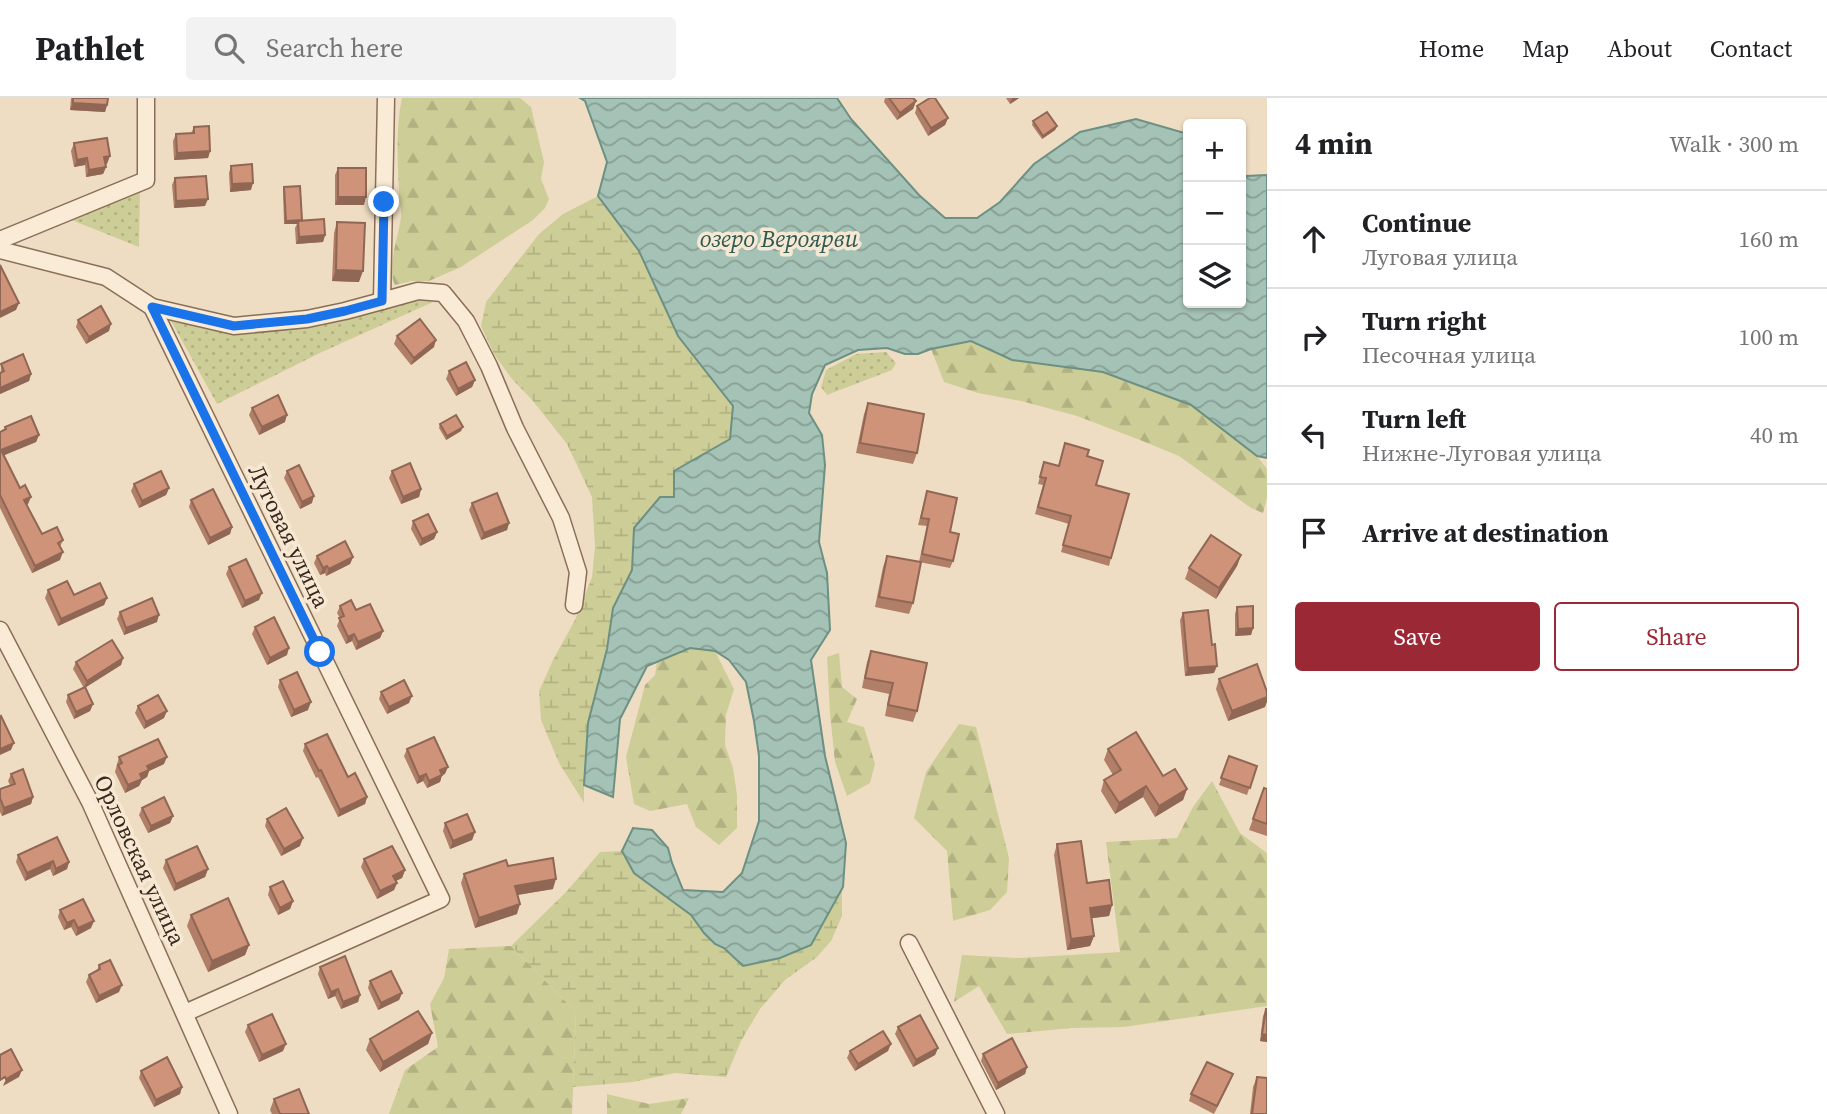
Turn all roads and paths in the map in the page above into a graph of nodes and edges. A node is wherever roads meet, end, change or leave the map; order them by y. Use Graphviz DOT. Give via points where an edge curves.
graph roads {
  1 [pos="146,98"];
  2 [pos="386,98"];
  3 [pos="0,240"];
  4 [pos="0,250"];
  5 [pos="382,301"];
  6 [pos="152,307"];
  7 [pos="574,605"];
  8 [pos="0,630"];
  9 [pos="909,943"];
  10 [pos="185,1013"];
  11 [pos="229,1114"];
  12 [pos="996,1114"];
  1 -- 3 [label="street" via="146,180"];
  2 -- 5 [label="street"];
  4 -- 6 [label="street" via="106,277"];
  5 -- 6 [label="street" via="307,319 234,326"];
  5 -- 7 [label="street" via="418,291 443,293 466,321 561,518 578,572"];
  6 -- 10 [label="street, Луговая улица" via="441,899"];
  8 -- 10 [label="street, Орловская улица" via="90,802"];
  9 -- 12 [label="street"];
  10 -- 11 [label="street, Орловская улица"];
}
